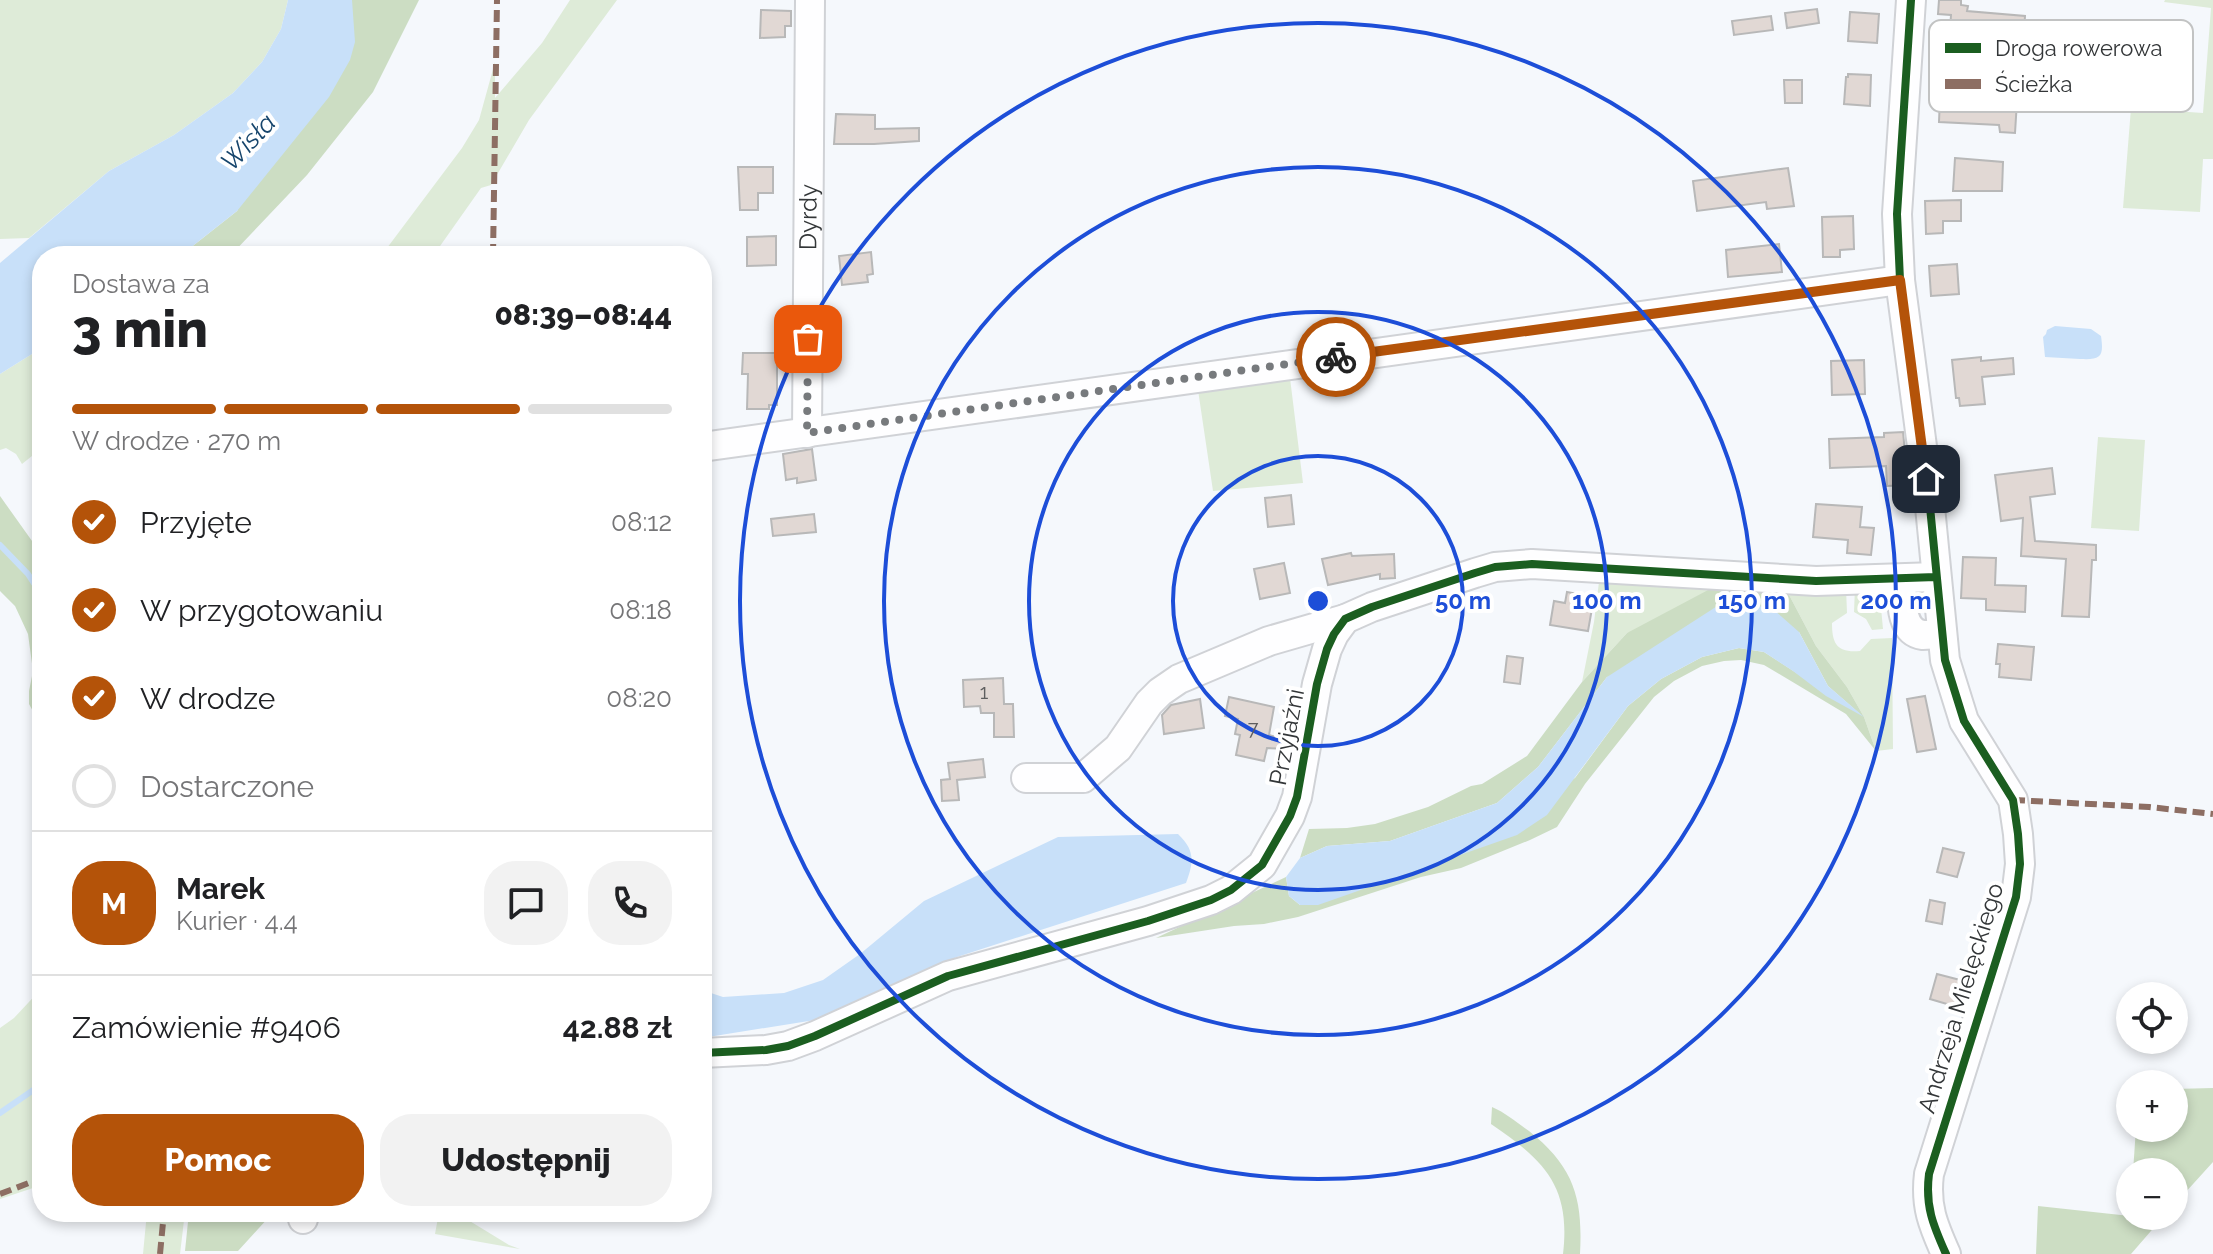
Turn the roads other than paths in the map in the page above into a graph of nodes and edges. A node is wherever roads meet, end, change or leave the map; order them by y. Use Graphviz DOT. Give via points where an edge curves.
graph roads {
  1 [pos="810,0"];
  2 [pos="1911,0"];
  3 [pos="1900,280"];
  4 [pos="807,433"];
  5 [pos="712,446"];
  6 [pos="1936,577"];
  7 [pos="1901,579"];
  8 [pos="1345,619"];
  9 [pos="1942,633"];
  10 [pos="1026,778"];
  11 [pos="712,1052"];
  12 [pos="1946,1254"];
  1 -- 4 [label="street, Dyrdy"];
  2 -- 3 [label="street, Andrzeja Mielęckiego" via="1897,214"];
  3 -- 4 [label="street"];
  3 -- 6 [label="street, Andrzeja Mielęckiego"];
  4 -- 5 [label="street"];
  6 -- 7 [label="street"];
  6 -- 9 [label="street, Andrzeja Mielęckiego"];
  7 -- 8 [label="street" via="1816,581 1532,564 1495,567"];
  7 -- 9 [label="street" via="1911,630 1920,635"];
  8 -- 10 [label="street" via="1269,641 1179,679 1149,703 1118,748 1083,778"];
  8 -- 11 [label="street, Przyjaźni" via="1327,649 1317,684 1290,816 1262,865 1231,890 1148,921 948,976 800,1042 776,1049"];
  9 -- 12 [label="street, Andrzeja Mielęckiego" via="1964,721 2013,800 2020,864 2016,897 1929,1174 1930,1215"];
}
